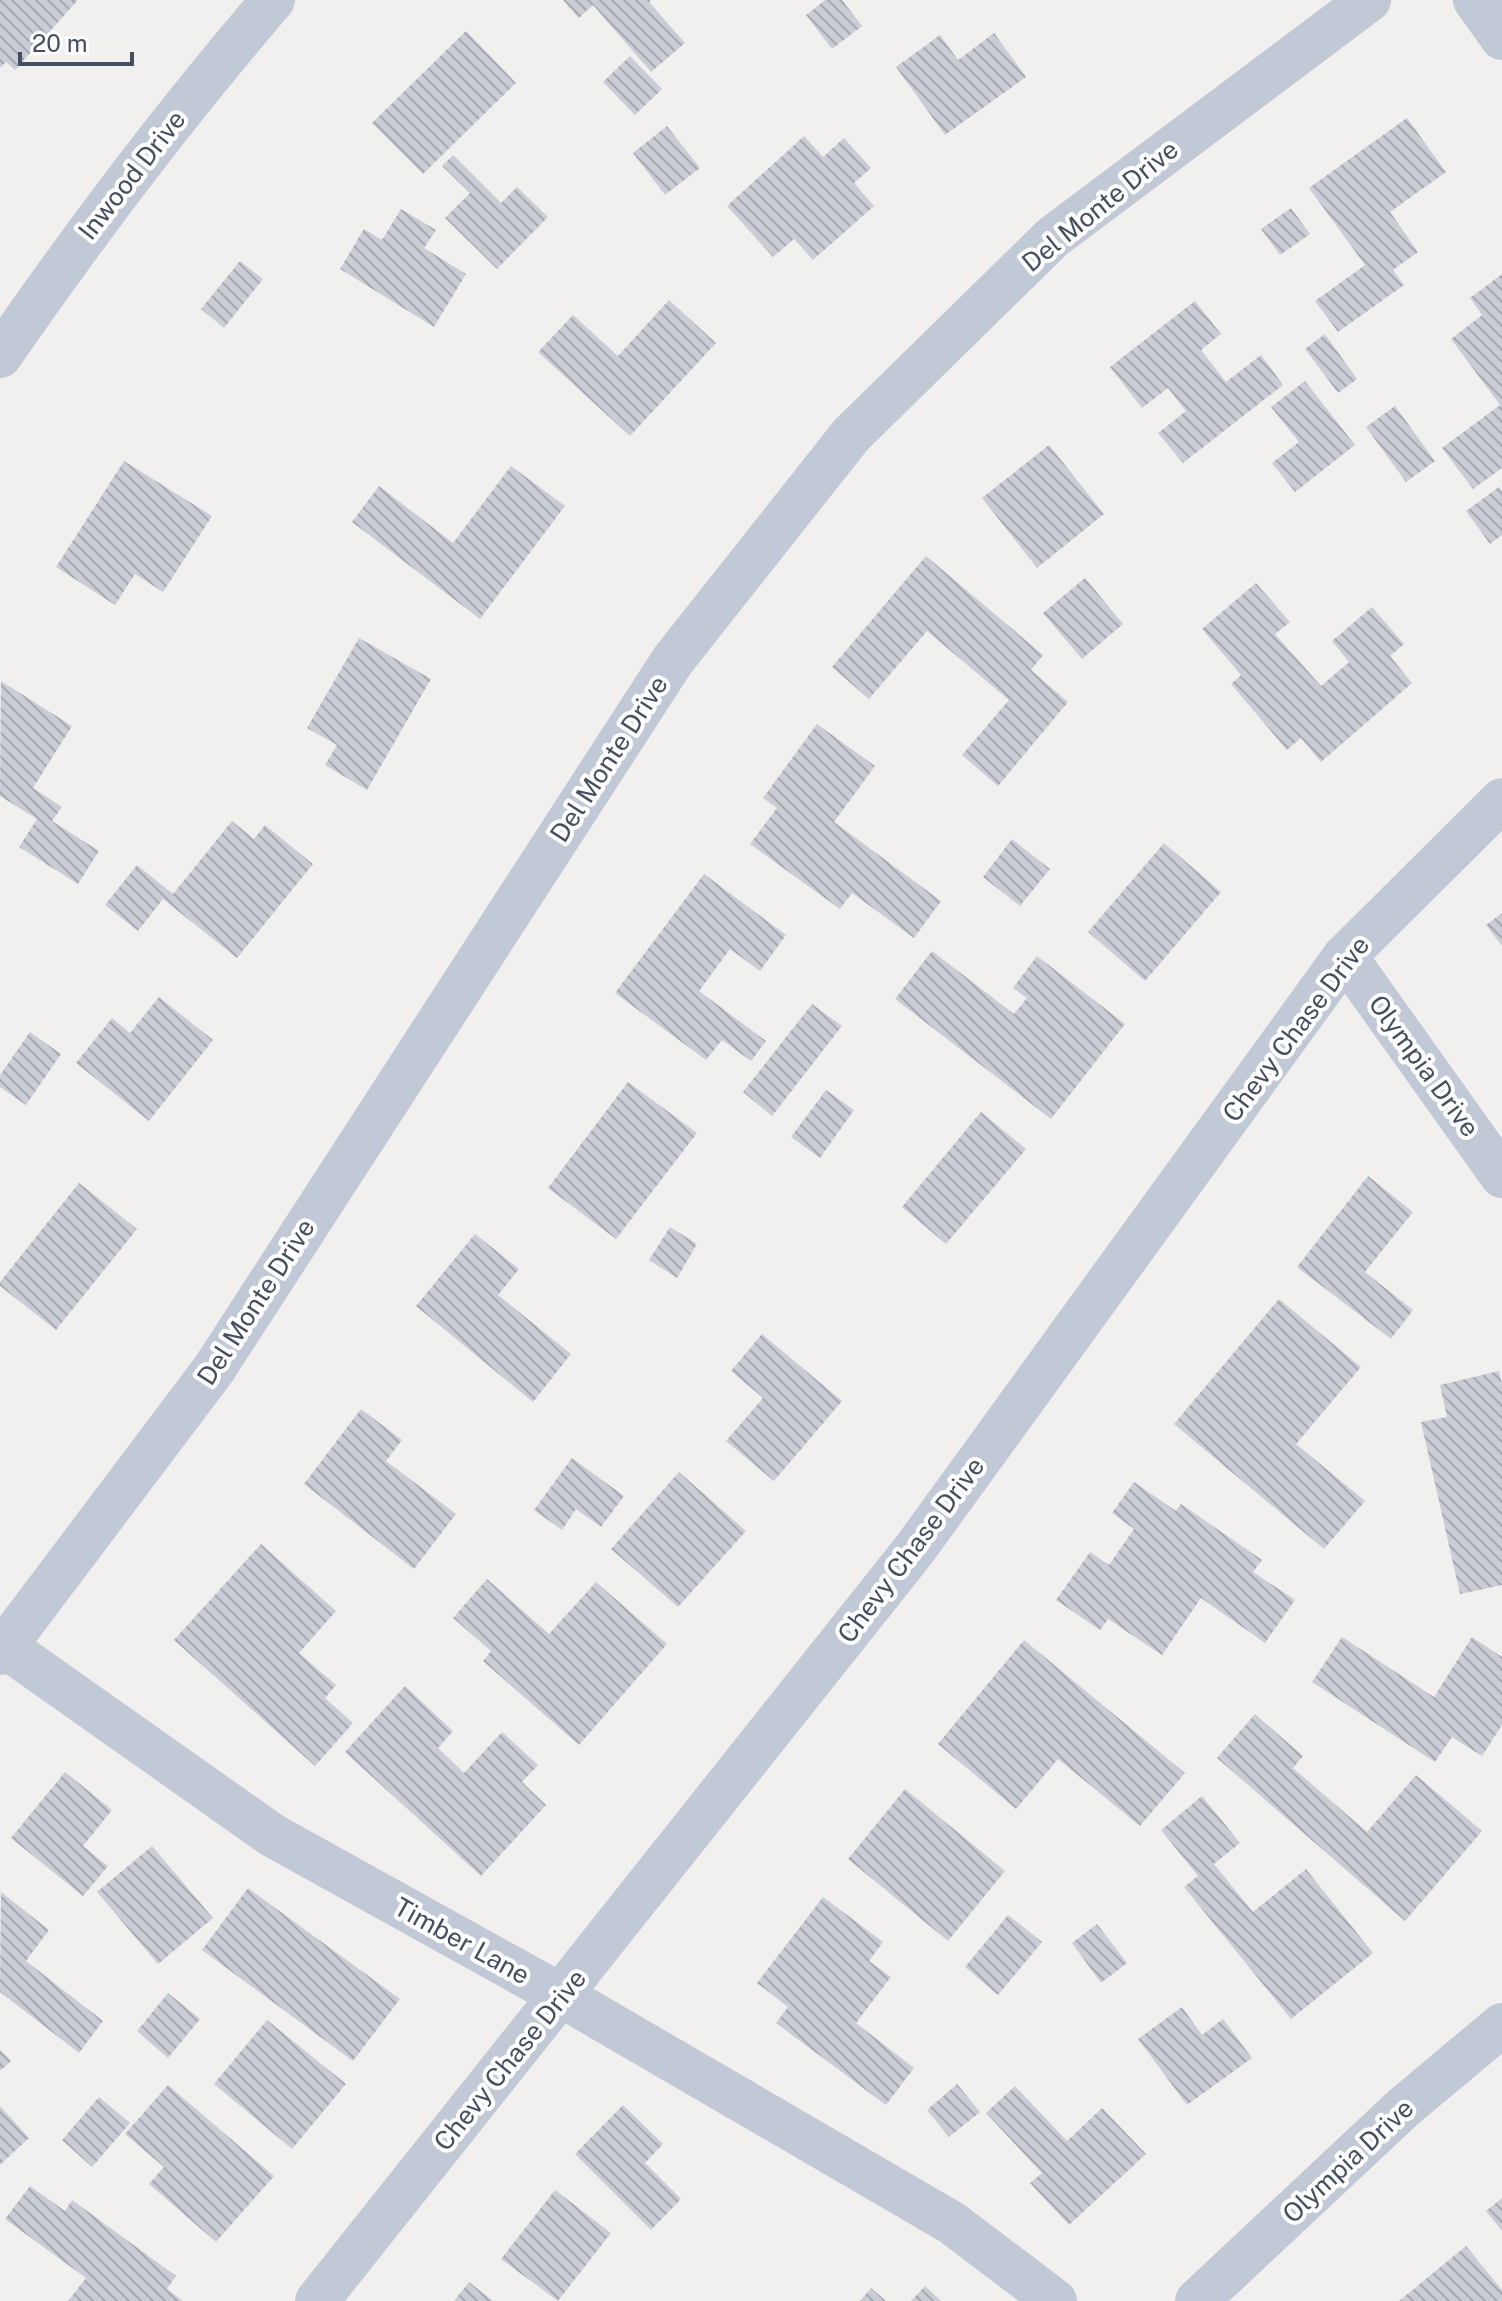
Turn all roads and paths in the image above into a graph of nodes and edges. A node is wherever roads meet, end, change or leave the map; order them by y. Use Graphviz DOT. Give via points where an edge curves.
graph roads {
  1 [pos="273,0"];
  2 [pos="1369,0"];
  3 [pos="1475,0"];
  4 [pos="1502,38"];
  5 [pos="0,356"];
  6 [pos="1502,800"];
  7 [pos="1345,956"];
  8 [pos="1502,1176"];
  9 [pos="2,1648"];
  10 [pos="562,1996"];
  11 [pos="1502,2025"];
  12 [pos="317,2301"];
  13 [pos="1055,2301"];
  14 [pos="1197,2301"];
  1 -- 5 [label="street, Inwood Drive" via="72,252"];
  2 -- 9 [label="street, Del Monte Drive" via="1053,237 851,435 673,660 214,1369"];
  3 -- 4 [label="street"];
  6 -- 7 [label="street, Chevy Chase Drive"];
  7 -- 8 [label="street, Olympia Drive"];
  7 -- 10 [label="street, Chevy Chase Drive" via="914,1550"];
  9 -- 10 [label="street, Timber Lane" via="272,1835"];
  10 -- 12 [label="street, Chevy Chase Drive"];
  10 -- 13 [label="street, Timber Lane" via="952,2223"];
  11 -- 14 [label="street, Olympia Drive" via="1404,2107"];
}
